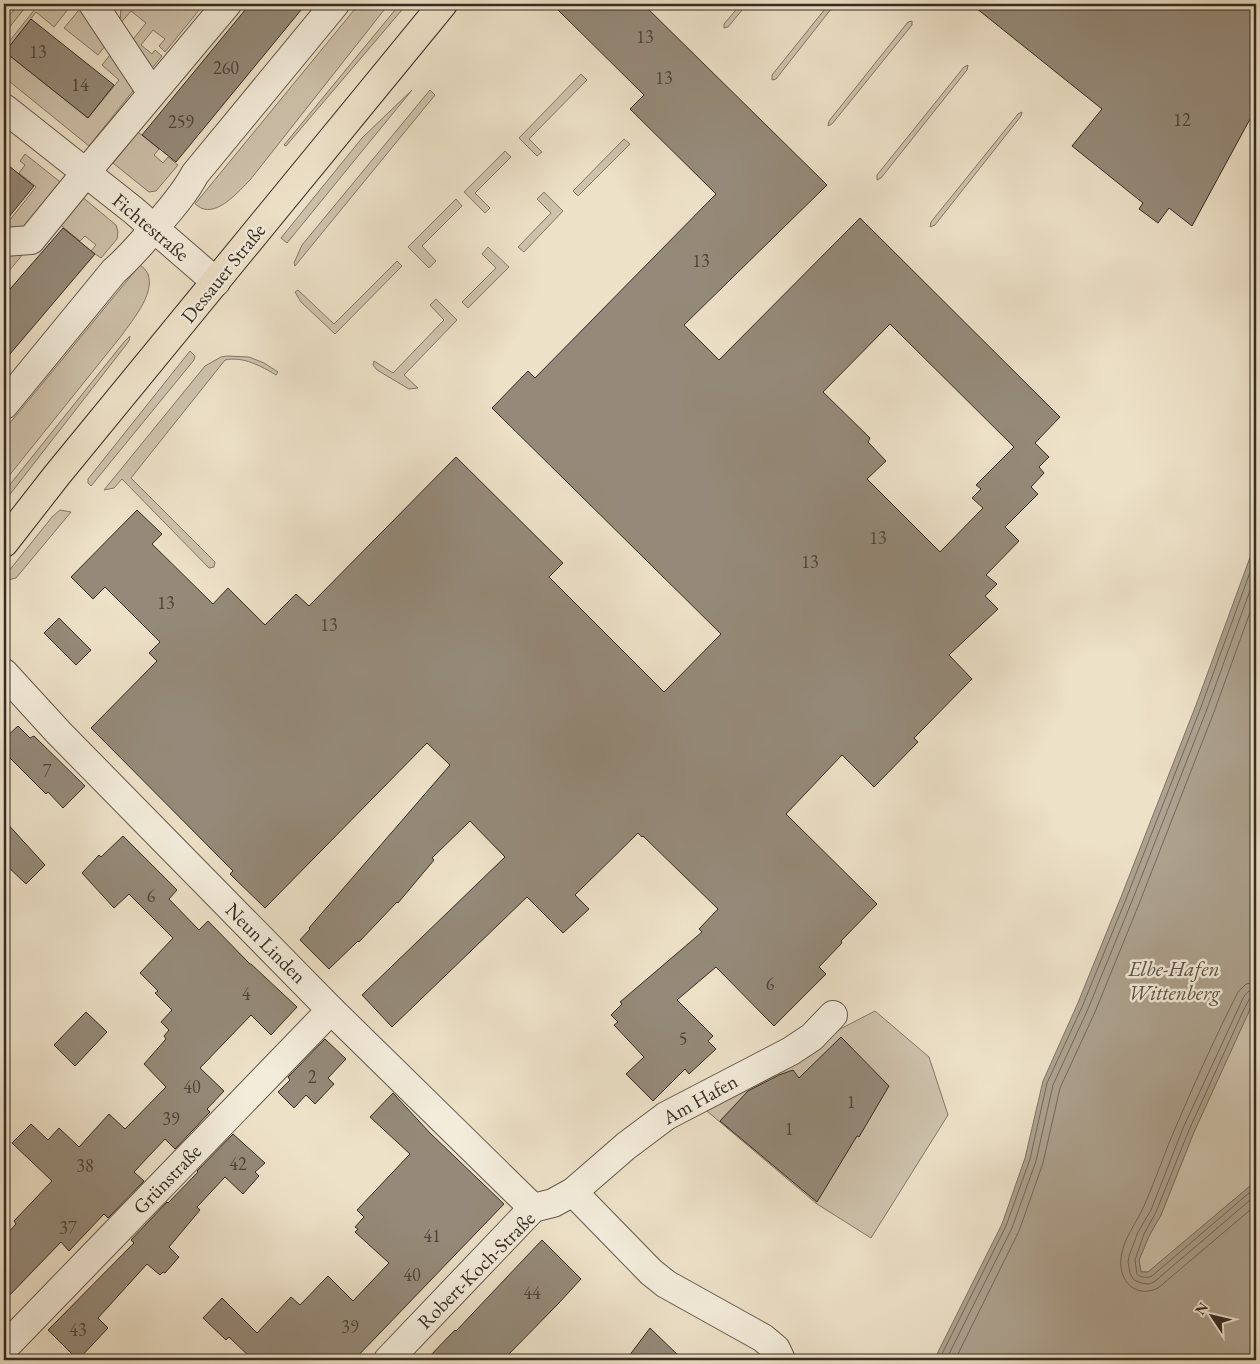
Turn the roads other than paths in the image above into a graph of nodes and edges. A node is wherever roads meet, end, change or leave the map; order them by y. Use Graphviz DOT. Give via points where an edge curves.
graph roads {
  1 [pos="93,4"];
  2 [pos="227,4"];
  3 [pos="335,4"];
  4 [pos="443,4"];
  5 [pos="152,94"];
  6 [pos="4,108"];
  7 [pos="85,173"];
  8 [pos="154,229"];
  9 [pos="4,242"];
  10 [pos="216,282"];
  11 [pos="4,405"];
  12 [pos="4,543"];
  13 [pos="4,673"];
  14 [pos="331,1010"];
  15 [pos="833,1015"];
  16 [pos="573,1192"];
  17 [pos="534,1208"];
  18 [pos="4,1348"];
  19 [pos="388,1360"];
  20 [pos="781,1360"];
  1 -- 5 [label="street"];
  2 -- 5 [label="street"];
  3 -- 8 [label="street" via="195,174 188,188"];
  4 -- 10 [label="main road, Dessauer Straße"];
  5 -- 7 [label="street"];
  6 -- 7 [label="street, Fichtestraße"];
  7 -- 8 [label="street, Fichtestraße"];
  7 -- 9 [label="street" via="31,240"];
  8 -- 10 [label="street, Fichtestraße"];
  8 -- 11 [label="street" via="114,272"];
  10 -- 12 [label="main road, Dessauer Straße"];
  13 -- 14 [label="street, Neun Linden"];
  14 -- 17 [label="street, Neun Linden"];
  14 -- 18 [label="street, Grünstraße"];
  15 -- 16 [label="street, Am Hafen" via="812,1037 791,1051 666,1116"];
  16 -- 17 [label="street, Robert-Koch-Straße" via="553,1203"];
  16 -- 20 [label="street" via="651,1272 666,1284 763,1338"];
  17 -- 19 [label="street, Robert-Koch-Straße"];
}
